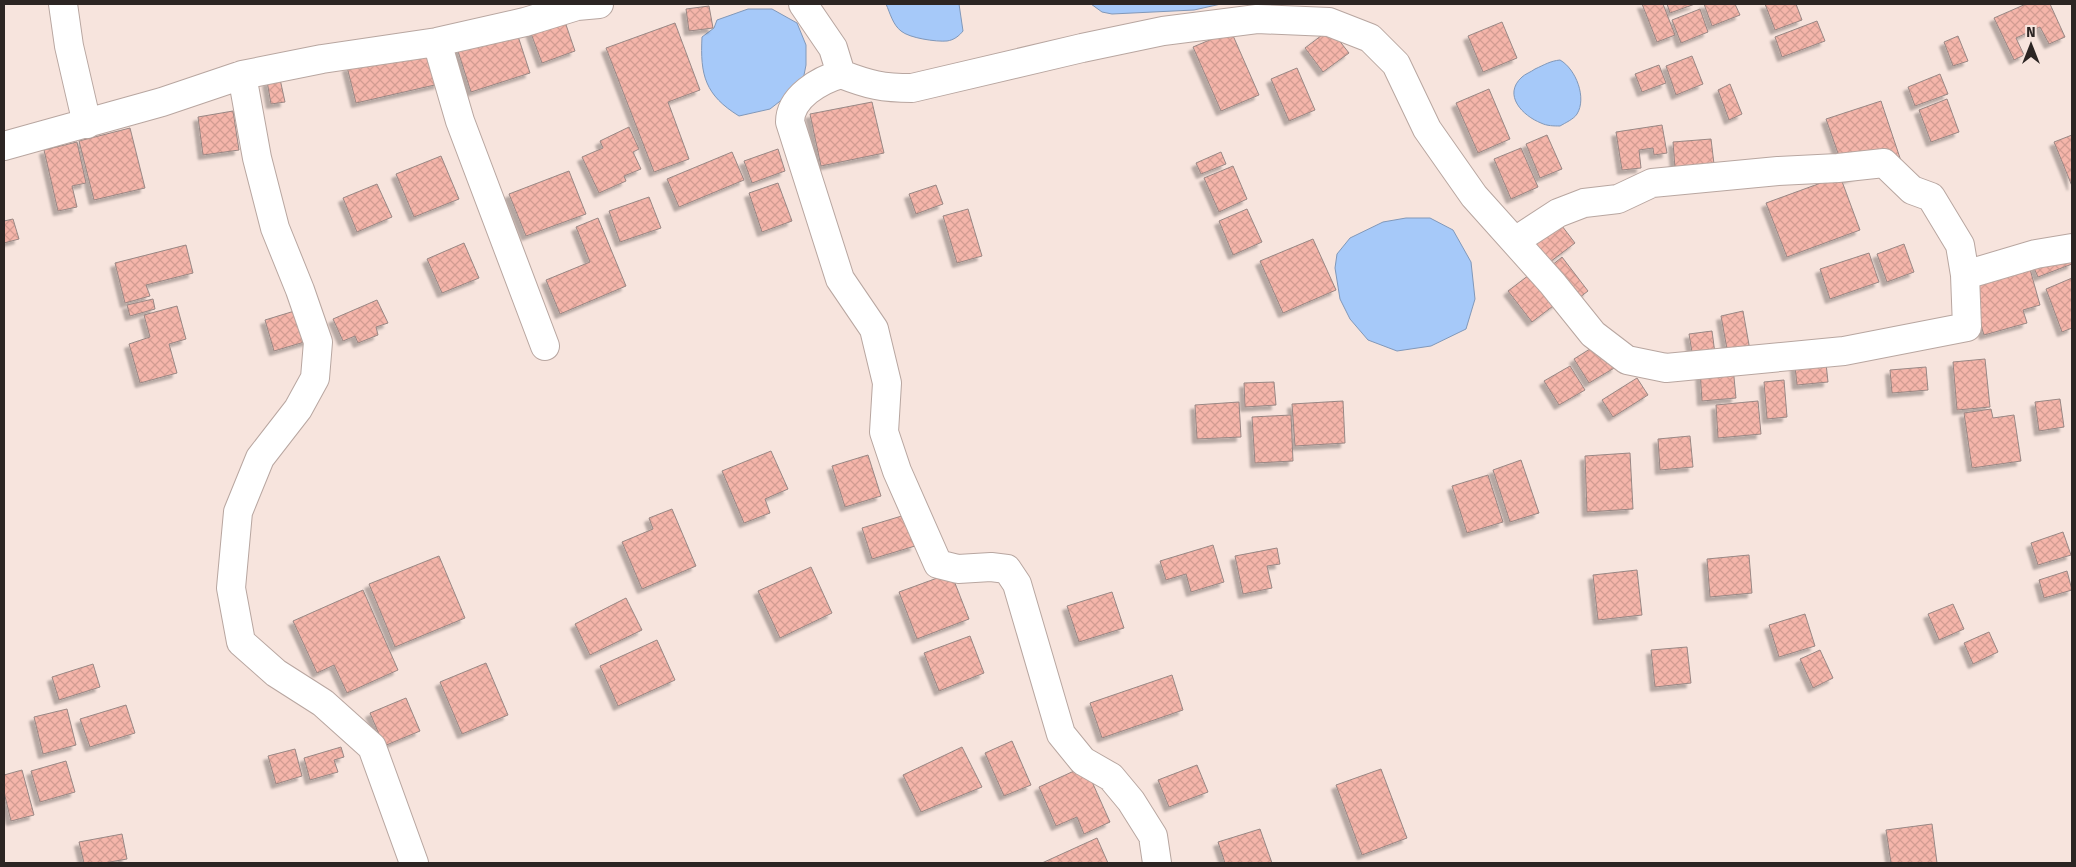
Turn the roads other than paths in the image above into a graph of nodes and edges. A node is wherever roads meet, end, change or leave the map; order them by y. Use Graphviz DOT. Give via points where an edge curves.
graph roads {
  1 [pos="63,4"];
  2 [pos="584,4"];
  3 [pos="803,4"];
  4 [pos="1330,4"];
  5 [pos="1351,30"];
  6 [pos="437,42"];
  7 [pos="841,74"];
  8 [pos="242,75"];
  9 [pos="87,124"];
  10 [pos="4,146"];
  11 [pos="1514,241"];
  12 [pos="2072,248"];
  13 [pos="1965,275"];
  14 [pos="545,346"];
  15 [pos="414,863"];
  16 [pos="1156,863"];
  1 -- 9 [label="street"];
  2 -- 6 [label="street" via="525,22"];
  3 -- 7 [label="street" via="833,48"];
  4 -- 5 [label="street"];
  5 -- 7 [label="street" via="1329,22 1257,19 1172,30 912,88 884,88"];
  5 -- 11 [label="street" via="1370,38 1396,64 1427,129 1474,196"];
  6 -- 8 [label="street"];
  6 -- 14 [label="street" via="460,121"];
  7 -- 16 [label="street" via="829,77 808,91 796,103 790,122 840,279 874,328 887,383 884,432 897,471 938,564 958,569 1007,569 1016,584 1061,734 1083,761 1111,777 1131,801 1153,836"];
  8 -- 9 [label="street"];
  8 -- 15 [label="street" via="257,158 275,228 318,342 315,378 298,409 260,458 238,512 231,588 241,642 276,673 323,703 372,747"];
  9 -- 10 [label="street"];
  11 -- 13 [label="street" via="1558,213 1584,203 1618,199 1652,183 1884,162 1912,190 1930,197 1960,245"];
  11 -- 13 [label="street" via="1593,334 1627,360 1666,368 1844,351 1967,327"];
  12 -- 13 [label="street" via="2036,254"];
}
